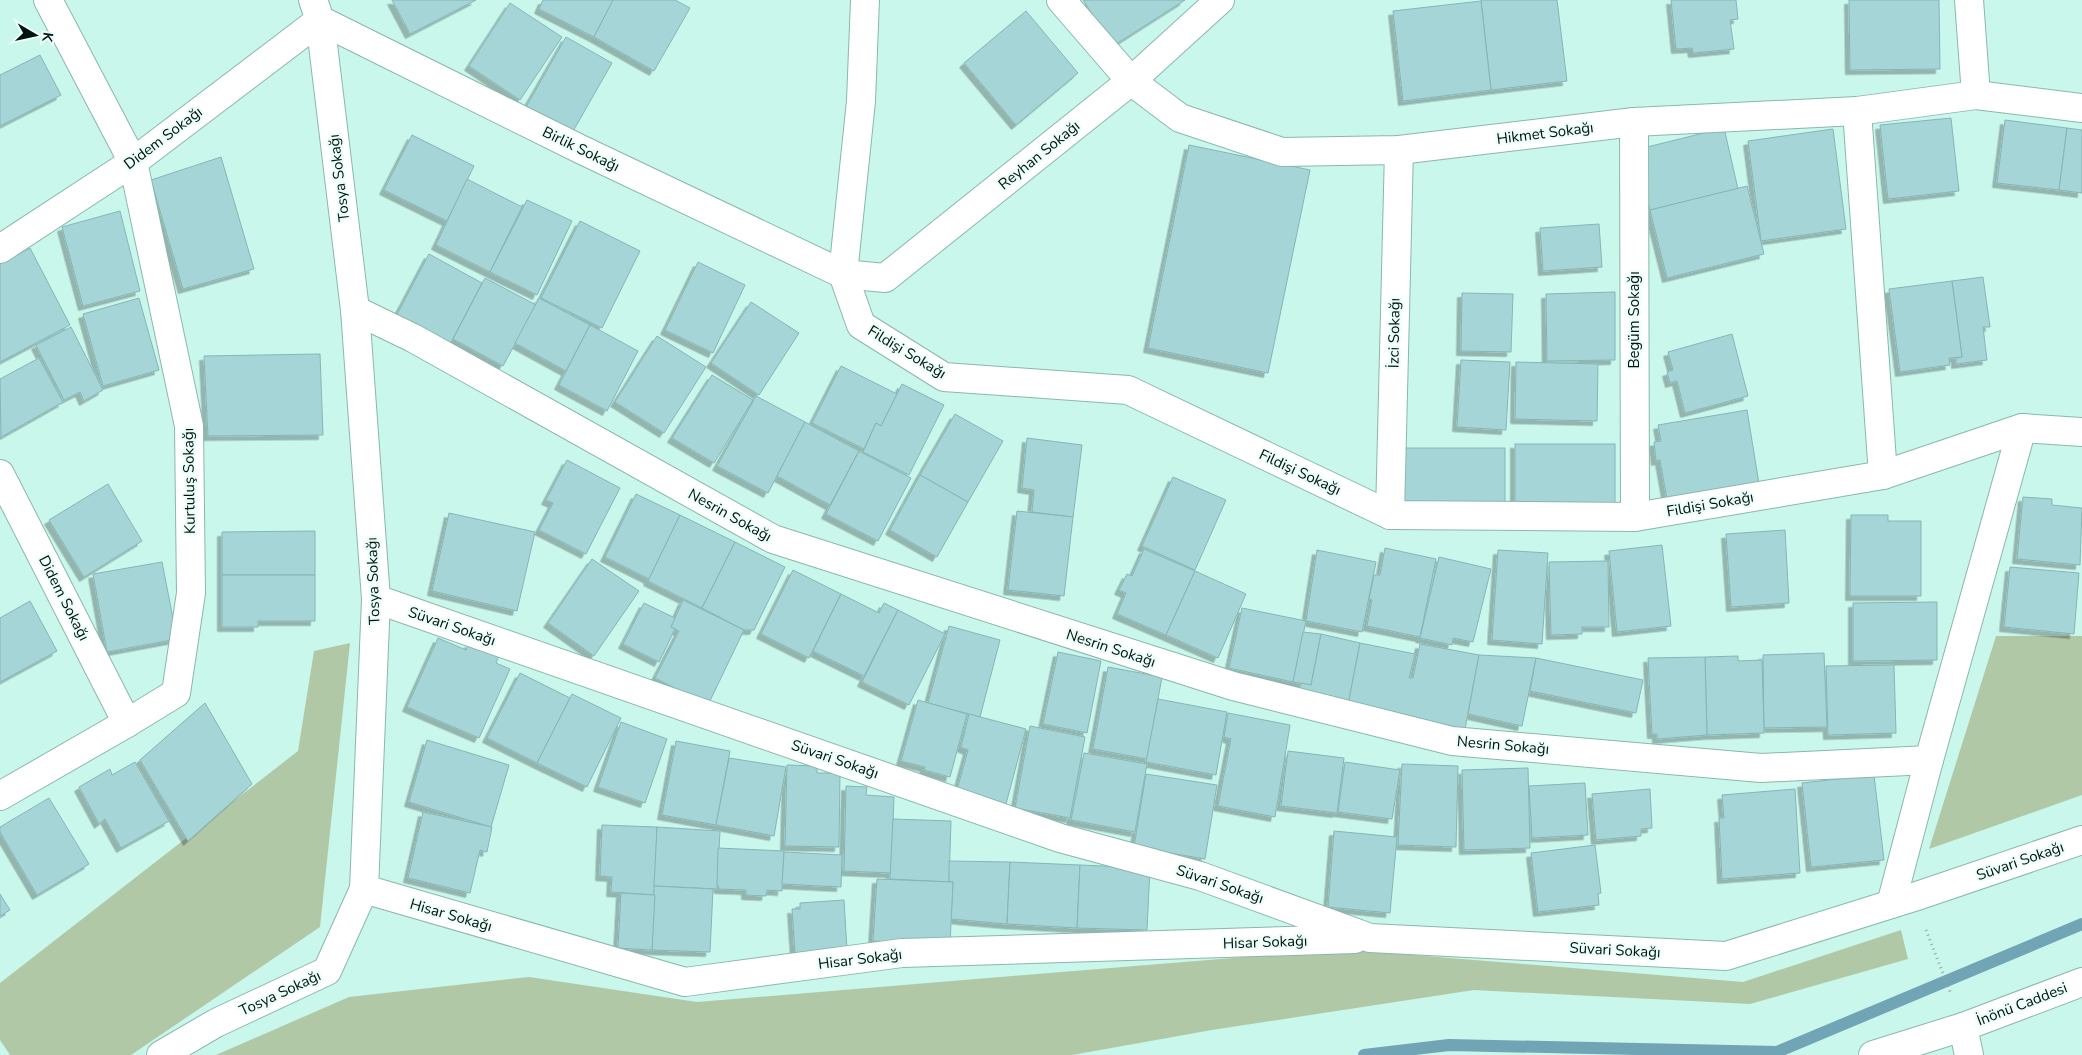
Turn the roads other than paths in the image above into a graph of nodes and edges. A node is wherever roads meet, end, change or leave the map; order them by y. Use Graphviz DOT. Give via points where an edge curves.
graph roads {
  1 [pos="48,0"];
  2 [pos="865,0"];
  3 [pos="1061,0"];
  4 [pos="1220,0"];
  5 [pos="1969,0"];
  6 [pos="317,10"];
  7 [pos="1131,81"];
  8 [pos="1976,95"];
  9 [pos="2082,108"];
  10 [pos="1857,111"];
  11 [pos="1634,122"];
  12 [pos="1399,150"];
  13 [pos="133,162"];
  14 [pos="0,249"];
  15 [pos="843,274"];
  16 [pos="355,310"];
  17 [pos="2022,428"];
  18 [pos="2082,432"];
  19 [pos="0,474"];
  20 [pos="1883,474"];
  21 [pos="1390,515"];
  22 [pos="1635,517"];
  23 [pos="376,599"];
  24 [pos="127,723"];
  25 [pos="1929,760"];
  26 [pos="0,796"];
  27 [pos="2082,840"];
  28 [pos="364,889"];
  29 [pos="1891,904"];
  30 [pos="1370,938"];
  31 [pos="2082,982"];
  32 [pos="1963,1026"];
  33 [pos="160,1055"];
  34 [pos="1874,1055"];
  35 [pos="1969,1055"];
  1 -- 13 [label="street, Kurtuluş Sokağı"];
  2 -- 15 [label="street, Fildişi Sokağı" via="861,101"];
  3 -- 7 [label="street, Hikmet Sokağı"];
  4 -- 7 [label="street, Reyhan Sokağı"];
  5 -- 8 [label="street"];
  6 -- 13 [label="street, Didem Sokağı"];
  6 -- 15 [label="street, Birlik Sokağı" via="571,144"];
  6 -- 16 [label="street, Tosya Sokağı"];
  7 -- 12 [label="street, Hikmet Sokağı" via="1180,118 1282,152"];
  7 -- 15 [label="street, Reyhan Sokağı" via="885,278"];
  8 -- 9 [label="street, Hikmet Sokağı"];
  8 -- 10 [label="street, Hikmet Sokağı"];
  10 -- 11 [label="street, Hikmet Sokağı"];
  10 -- 20 [label="street"];
  11 -- 12 [label="street, Hikmet Sokağı"];
  11 -- 22 [label="street, Begüm Sokağı"];
  12 -- 21 [label="street, İzci Sokağı"];
  13 -- 14 [label="street, Didem Sokağı"];
  13 -- 24 [label="street, Kurtuluş Sokağı" via="189,426 191,593 176,693"];
  15 -- 21 [label="street, Fildişi Sokağı" via="861,325 944,377 1128,390"];
  16 -- 23 [label="street, Tosya Sokağı"];
  16 -- 25 [label="street, Nesrin Sokağı" via="413,338 772,540 1233,686 1452,741 1761,768"];
  17 -- 18 [label="street, Fildişi Sokağı"];
  17 -- 20 [label="street, Fildişi Sokağı"];
  17 -- 25 [label="street"];
  19 -- 24 [label="street, Didem Sokağı"];
  20 -- 22 [label="street, Fildişi Sokağı"];
  21 -- 22 [label="street, Fildişi Sokağı"];
  23 -- 28 [label="street, Tosya Sokağı"];
  23 -- 30 [label="street, Süvari Sokağı" via="1060,838 1200,876"];
  24 -- 26 [label="street, Kurtuluş Sokağı"];
  25 -- 29 [label="street"];
  27 -- 29 [label="street, Süvari Sokağı"];
  28 -- 30 [label="street, Hisar Sokağı" via="685,982 902,953"];
  28 -- 33 [label="street, Tosya Sokağı" via="327,971 216,1022"];
  29 -- 30 [label="street, Süvari Sokağı" via="1726,956"];
  31 -- 32 [label="street, İnönü Caddesi"];
  32 -- 34 [label="street, İnönü Caddesi"];
  32 -- 35 [label="street"];
}
